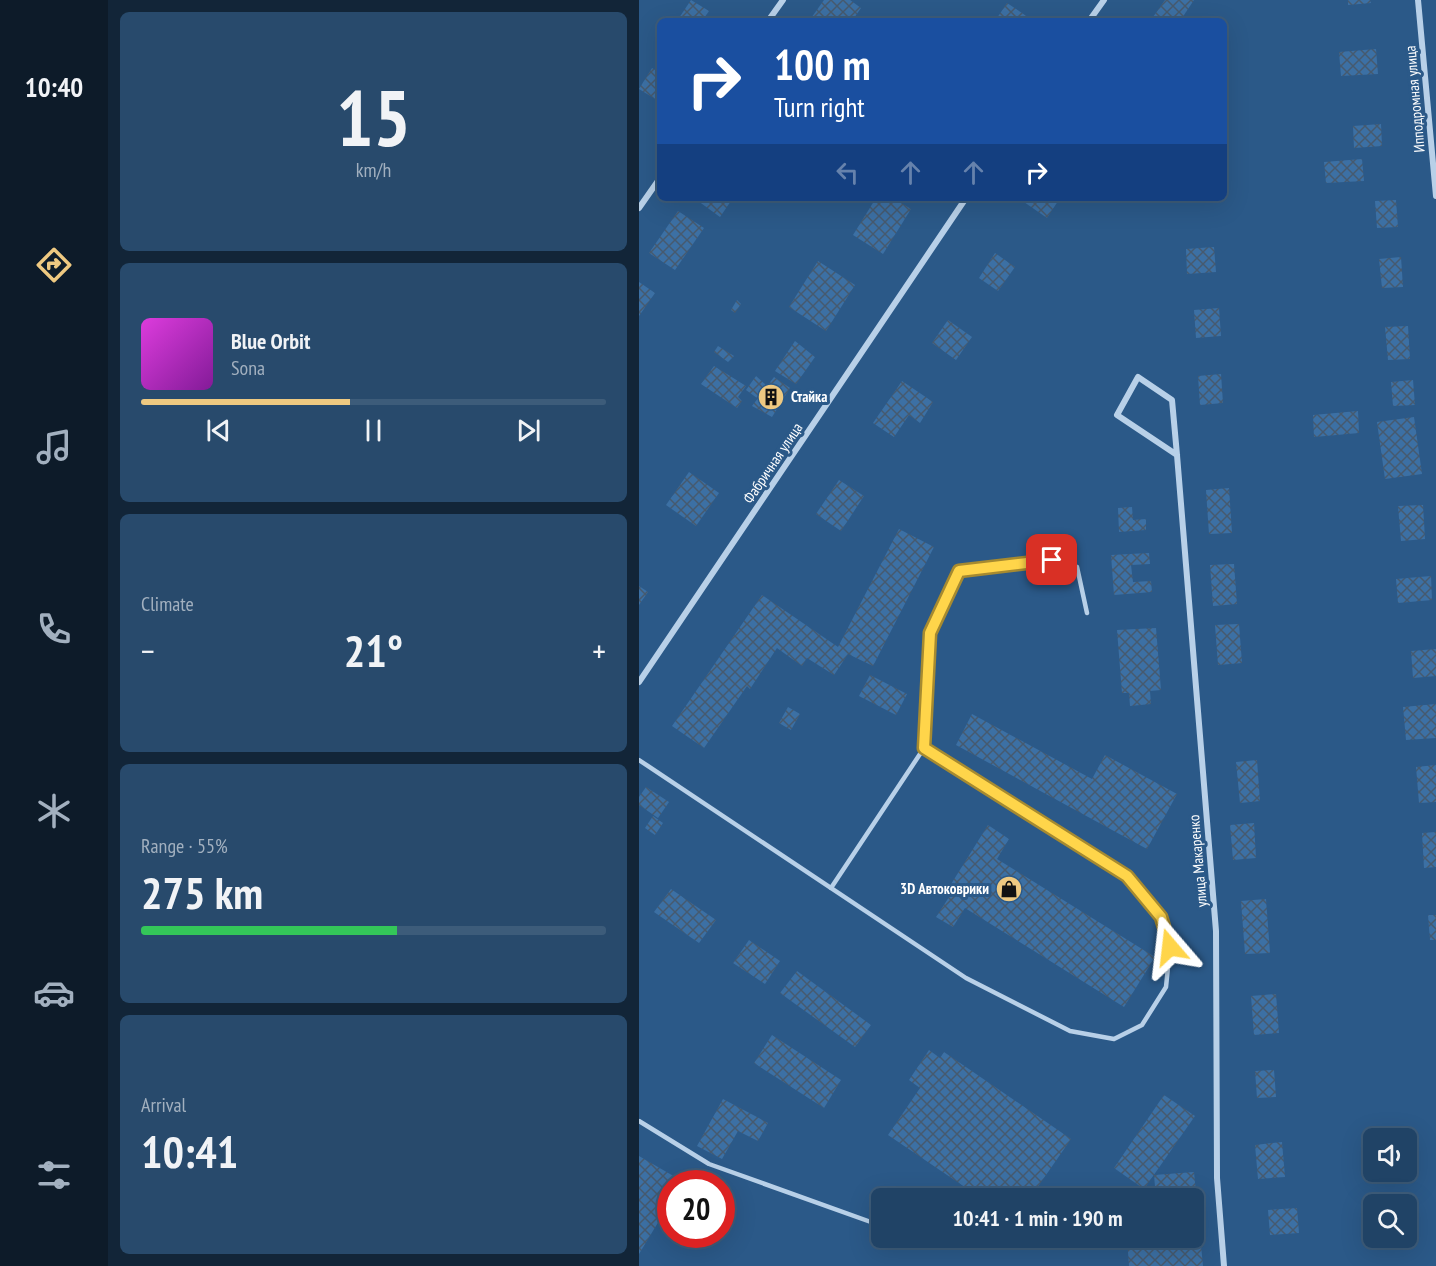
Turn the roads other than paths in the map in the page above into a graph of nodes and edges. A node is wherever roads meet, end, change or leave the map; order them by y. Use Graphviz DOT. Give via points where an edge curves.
graph roads {
  1 [pos="783,0"];
  2 [pos="1104,0"];
  3 [pos="1418,0"];
  4 [pos="770,18"];
  5 [pos="1091,18"];
  6 [pos="657,182"];
  7 [pos="1436,196"];
  8 [pos="964,201"];
  9 [pos="639,208"];
  10 [pos="1177,455"];
  11 [pos="1087,613"];
  12 [pos="639,682"];
  13 [pos="924,748"];
  14 [pos="639,760"];
  15 [pos="831,888"];
  16 [pos="639,1121"];
  17 [pos="871,1222"];
  18 [pos="1224,1266"];
  1 -- 4 [label="street"];
  2 -- 5 [label="street"];
  3 -- 7 [label="street, Ипподромная улица"];
  6 -- 9 [label="street"];
  8 -- 12 [label="street, Фабричная улица"];
  10 -- 10 [label="street, улица Макаренко" via="1172,400 1138,377 1117,415"];
  10 -- 18 [label="street, улица Макаренко" via="1216,931 1217,1178"];
  11 -- 13 [label="lane" via="1077,567 1052,560 959,571 930,633"];
  13 -- 15 [label="lane"];
  13 -- 15 [label="lane" via="1127,876 1161,917 1170,947 1166,987 1142,1025 1114,1039 1071,1031 966,978"];
  14 -- 15 [label="lane"];
  16 -- 17 [label="lane" via="709,1164"];
}
